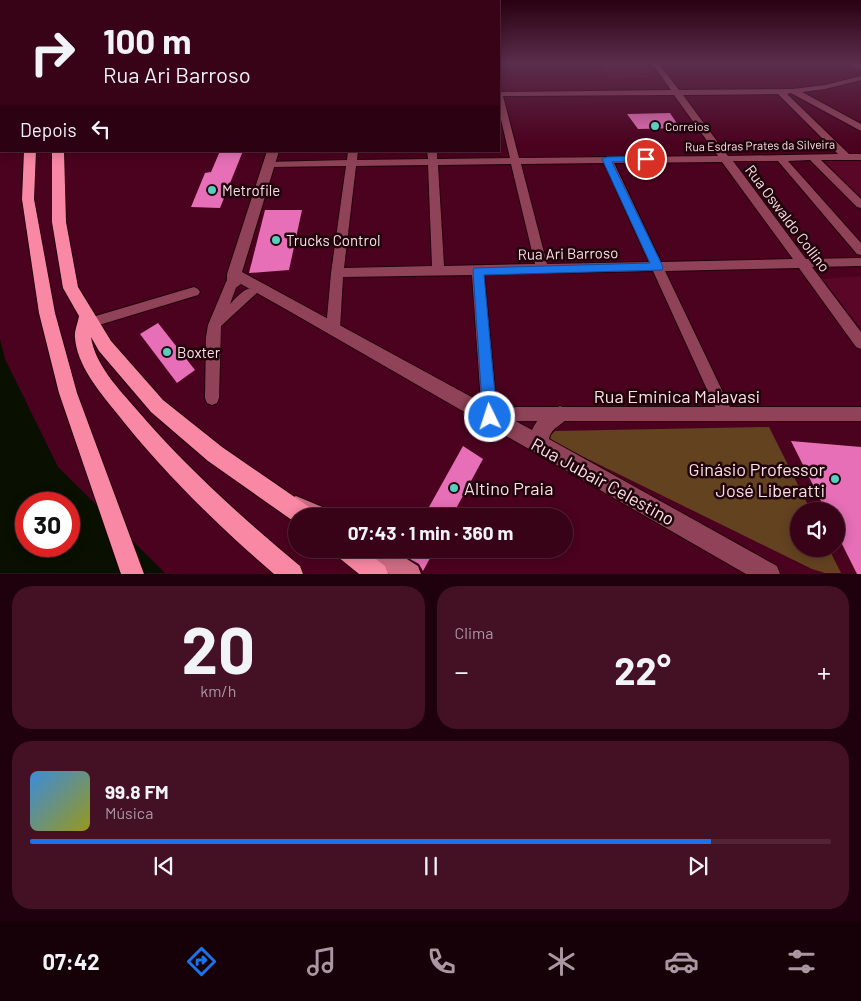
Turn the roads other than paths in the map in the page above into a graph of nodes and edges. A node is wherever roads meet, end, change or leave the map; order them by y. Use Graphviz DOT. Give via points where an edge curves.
graph roads {
  1 [pos="803,90"];
  2 [pos="676,91"];
  3 [pos="780,91"];
  4 [pos="793,91"];
  5 [pos="500,94"];
  6 [pos="500,98"];
  7 [pos="861,128"];
  8 [pos="58,152"];
  9 [pos="273,152"];
  10 [pos="30,154"];
  11 [pos="432,156"];
  12 [pos="861,156"];
  13 [pos="353,157"];
  14 [pos="780,157"];
  15 [pos="812,157"];
  16 [pos="846,157"];
  17 [pos="726,158"];
  18 [pos="607,159"];
  19 [pos="516,160"];
  20 [pos="269,164"];
  21 [pos="861,205"];
  22 [pos="861,251"];
  23 [pos="861,262"];
  24 [pos="804,264"];
  25 [pos="658,267"];
  26 [pos="542,269"];
  27 [pos="438,271"];
  28 [pos="478,271"];
  29 [pos="336,273"];
  30 [pos="234,278"];
  31 [pos="194,292"];
  32 [pos="252,292"];
  33 [pos="88,320"];
  34 [pos="215,326"];
  35 [pos="332,329"];
  36 [pos="861,343"];
  37 [pos="212,398"];
  38 [pos="861,414"];
  39 [pos="560,415"];
  40 [pos="726,415"];
  41 [pos="492,419"];
  42 [pos="538,444"];
  43 [pos="287,502"];
  44 [pos="294,508"];
  45 [pos="301,508"];
  46 [pos="357,558"];
  47 [pos="386,558"];
  48 [pos="133,574"];
  49 [pos="292,574"];
  50 [pos="377,574"];
  51 [pos="410,574"];
  52 [pos="769,574"];
  1 -- 4 [label="street"];
  2 -- 3 [label="street"];
  2 -- 5 [label="street"];
  2 -- 17 [label="street, Rua Oswaldo Collino"];
  3 -- 4 [label="street"];
  3 -- 16 [label="street"];
  4 -- 7 [label="street"];
  6 -- 19 [label="street"];
  8 -- 33 [label="highway" via="57,193 63,253 71,288"];
  9 -- 20 [label="main road"];
  10 -- 48 [label="highway" via="28,199 47,313 68,393"];
  11 -- 13 [label="street, Rua Esdras Prates da Silveira"];
  11 -- 19 [label="street, Rua Esdras Prates da Silveira"];
  11 -- 27 [label="street"];
  12 -- 16 [label="street, Rua Esdras Prates da Silveira"];
  13 -- 20 [label="street, Rua Esdras Prates da Silveira"];
  13 -- 29 [label="street"];
  14 -- 15 [label="street, Rua Esdras Prates da Silveira"];
  14 -- 17 [label="street, Rua Esdras Prates da Silveira"];
  14 -- 22 [label="street"];
  15 -- 16 [label="street, Rua Esdras Prates da Silveira"];
  15 -- 21 [label="street"];
  17 -- 18 [label="street, Rua Esdras Prates da Silveira"];
  17 -- 24 [label="street, Rua Oswaldo Collino"];
  18 -- 19 [label="street, Rua Esdras Prates da Silveira"];
  18 -- 25 [label="street"];
  19 -- 26 [label="street"];
  20 -- 30 [label="main road"];
  23 -- 24 [label="street, Rua Ari Barroso"];
  24 -- 25 [label="street, Rua Ari Barroso"];
  24 -- 36 [label="street, Rua Oswaldo Collino"];
  25 -- 26 [label="street, Rua Ari Barroso"];
  25 -- 40 [label="street"];
  26 -- 28 [label="street, Rua Ari Barroso"];
  27 -- 28 [label="street, Rua Ari Barroso"];
  27 -- 29 [label="street, Rua Ari Barroso"];
  28 -- 41 [label="street"];
  29 -- 35 [label="street"];
  30 -- 32 [label="main road, Rua Jubair Celestino"];
  30 -- 34 [label="street"];
  30 -- 35 [label="main road, Rua Jubair Celestino"];
  31 -- 33 [label="street"];
  32 -- 34 [label="street"];
  32 -- 35 [label="main road, Rua Jubair Celestino" via="312,324"];
  33 -- 43 [label="highway" via="104,346 157,406 215,454"];
  33 -- 49 [label="highway" via="82,337 105,385 186,478"];
  34 -- 37 [label="street" via="211,348"];
  35 -- 41 [label="main road, Rua Jubair Celestino" via="436,384"];
  38 -- 40 [label="street, Rua Eminica Malavasi"];
  39 -- 40 [label="street, Rua Eminica Malavasi"];
  39 -- 41 [label="street, Rua Eminica Malavasi" via="517,414"];
  39 -- 42 [label="main road" via="547,420"];
  41 -- 42 [label="main road, Rua Jubair Celestino"];
  42 -- 52 [label="main road, Rua Jubair Celestino"];
  43 -- 44 [label="highway"];
  43 -- 45 [label="main road"];
  46 -- 50 [label="highway"];
  47 -- 51 [label="main road"];
}
